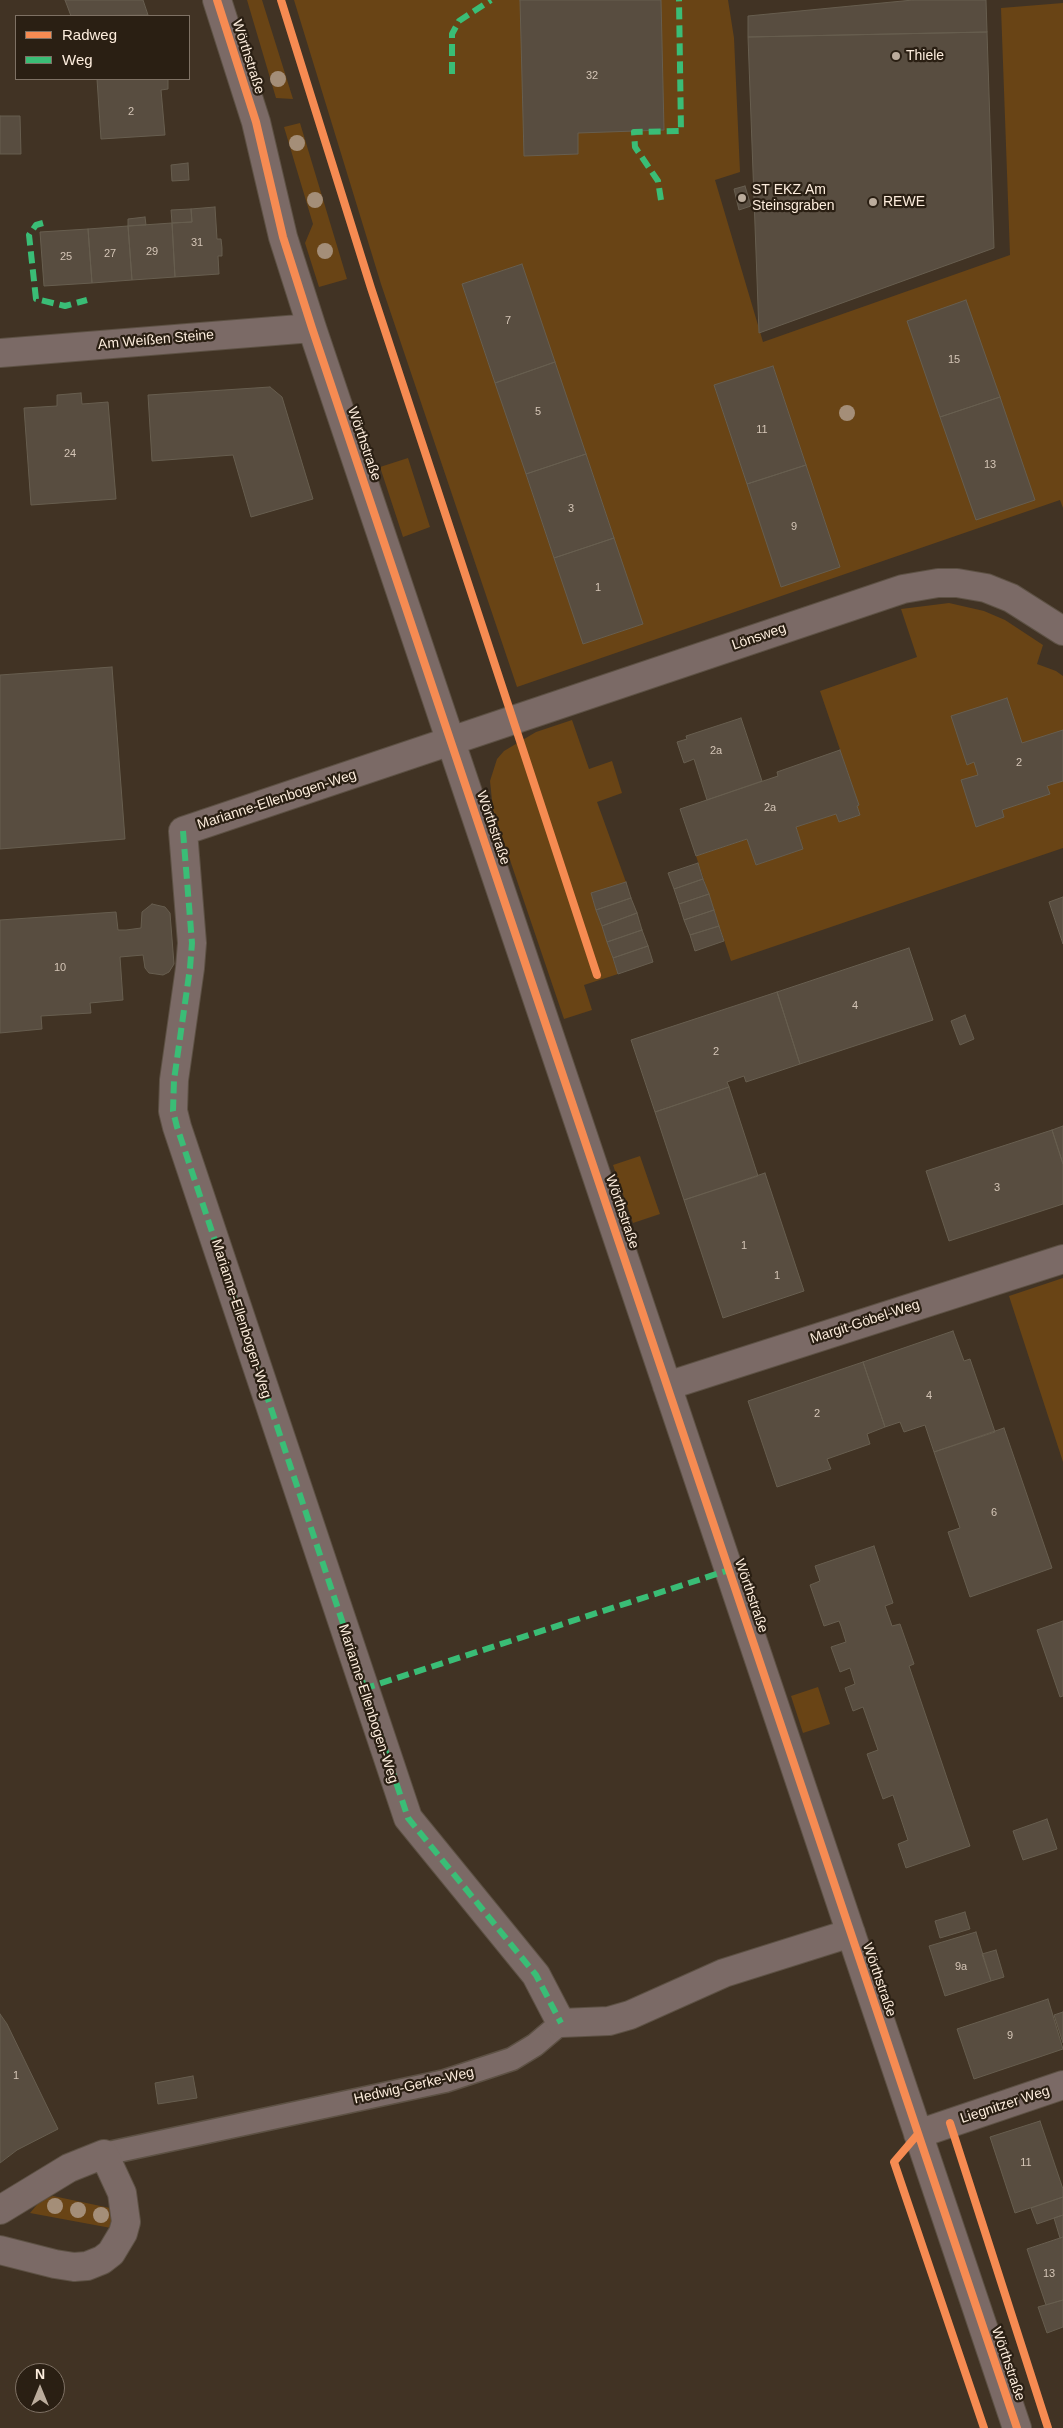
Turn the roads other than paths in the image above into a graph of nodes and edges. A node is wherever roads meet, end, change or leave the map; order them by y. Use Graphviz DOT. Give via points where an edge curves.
graph roads {
  1 [pos="217,0"];
  2 [pos="312,328"];
  3 [pos="0,353"];
  4 [pos="1063,631"];
  5 [pos="451,741"];
  6 [pos="1063,1259"];
  7 [pos="667,1386"];
  8 [pos="850,1933"];
  9 [pos="562,2023"];
  10 [pos="1063,2085"];
  11 [pos="918,2134"];
  12 [pos="104,2154"];
  13 [pos="0,2210"];
  14 [pos="0,2250"];
  15 [pos="1017,2428"];
  1 -- 2 [label="street, Wörthstraße" via="256,122 283,237"];
  2 -- 3 [label="street, Am Weißen Steine"];
  2 -- 5 [label="street, Wörthstraße"];
  4 -- 5 [label="street, Lönsweg" via="1011,598 986,588 957,583 923,585 871,599"];
  5 -- 7 [label="street, Wörthstraße"];
  5 -- 9 [label="street, Marianne-Ellenbogen-Weg" via="183,831 192,943 173,1111 408,1818 536,1975"];
  6 -- 7 [label="street, Margit-Göbel-Weg"];
  7 -- 8 [label="street, Wörthstraße"];
  8 -- 9 [label="street" via="724,1973 630,2015 608,2021"];
  8 -- 11 [label="street, Wörthstraße"];
  9 -- 12 [label="lane, Hedwig-Gerke-Weg" via="512,2059 445,2081"];
  10 -- 11 [label="street, Liegnitzer Weg"];
  11 -- 15 [label="street, Wörthstraße"];
  12 -- 13 [label="street, Hedwig-Gerke-Weg" via="69,2168"];
  12 -- 14 [label="street" via="122,2193 126,2222 111,2253 88,2266 74,2267"];
}
